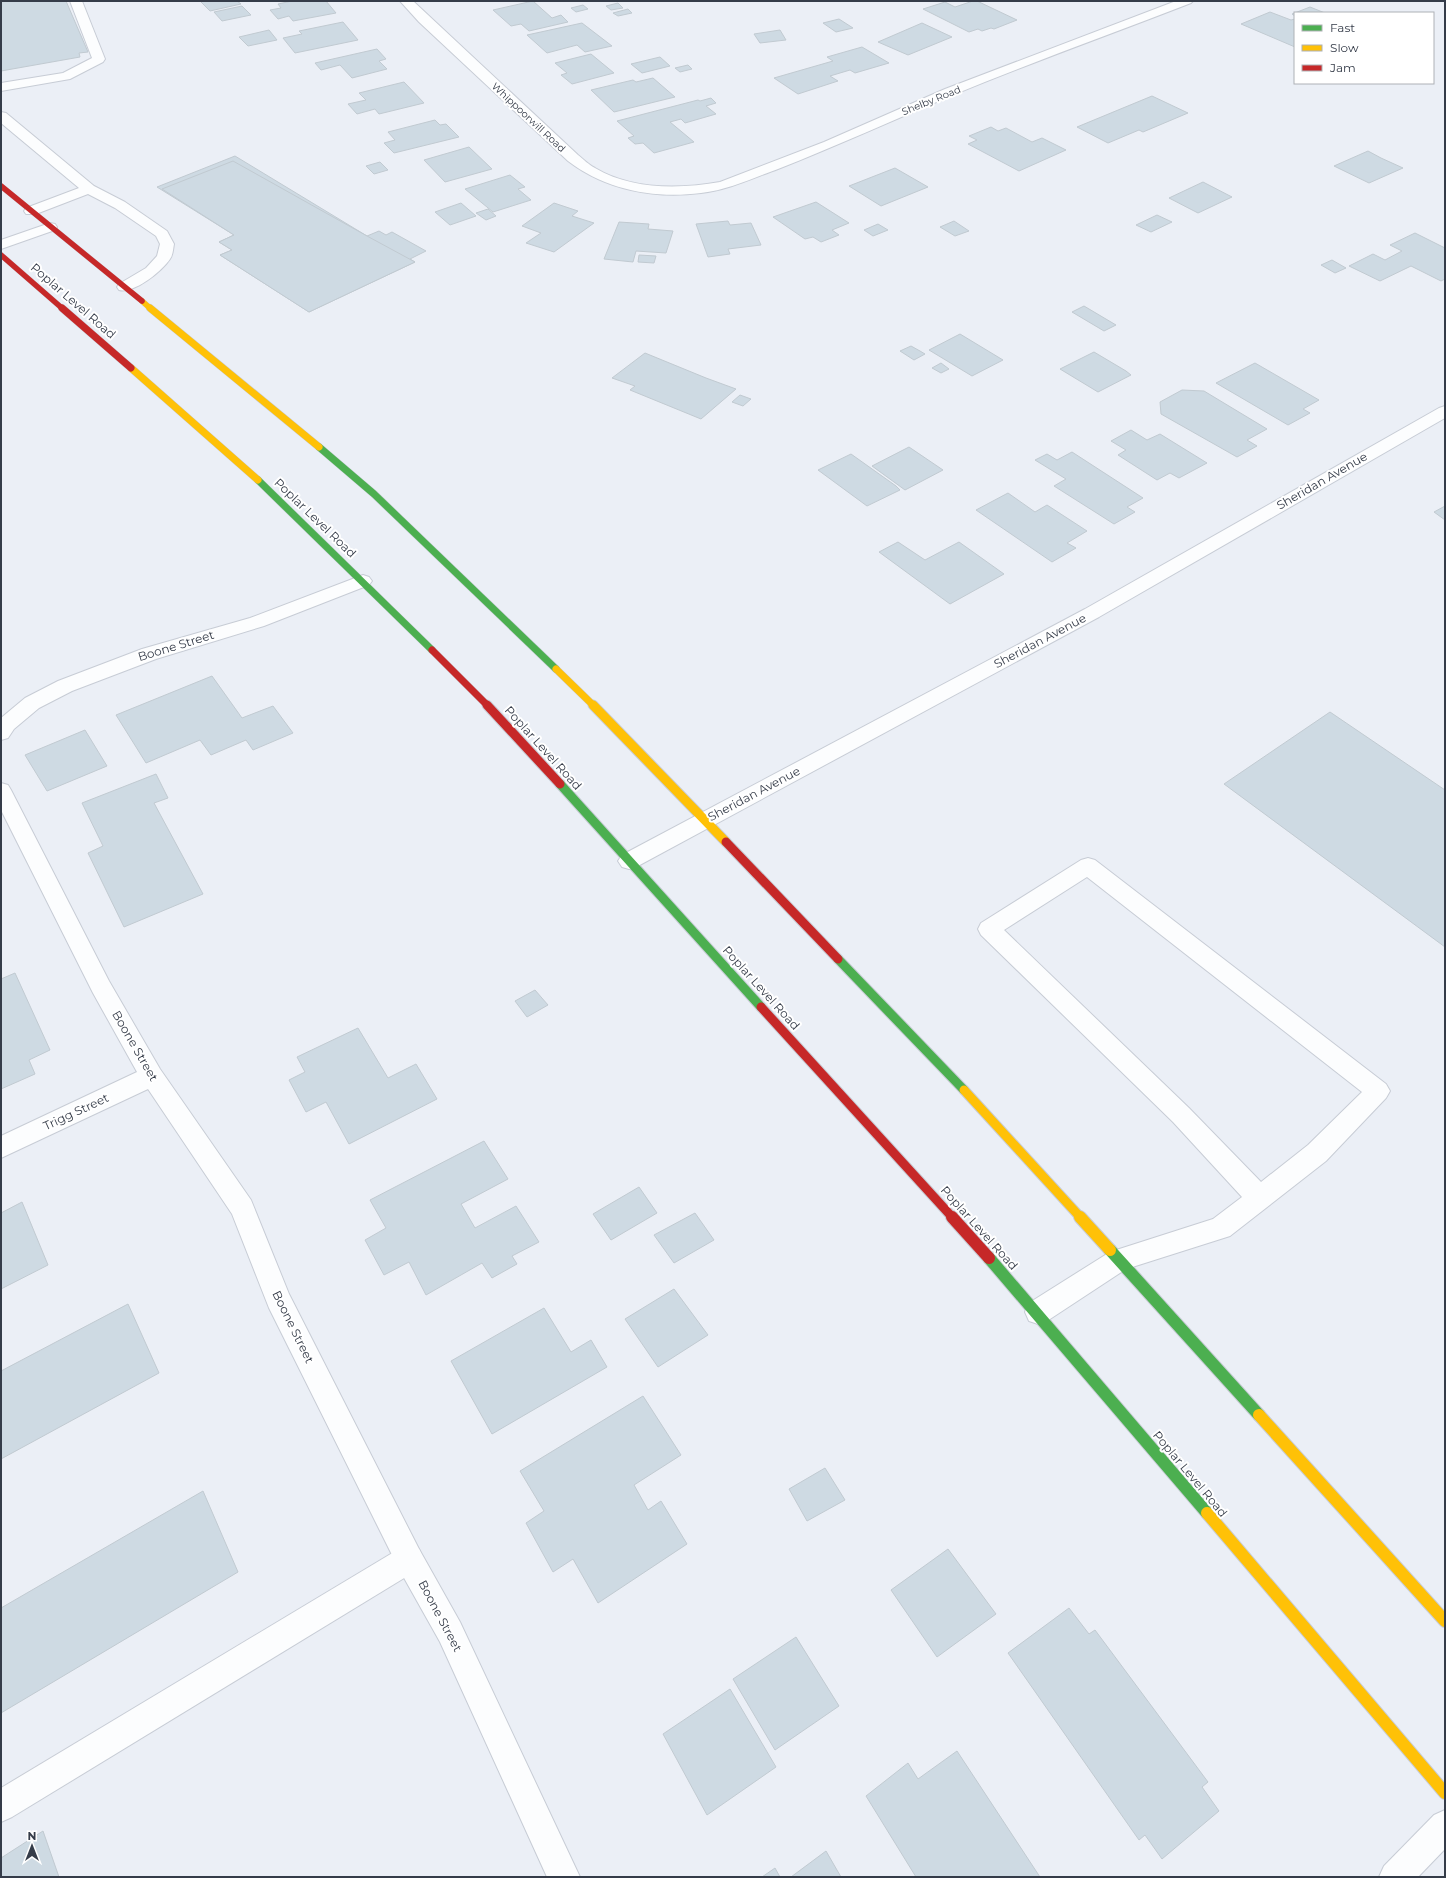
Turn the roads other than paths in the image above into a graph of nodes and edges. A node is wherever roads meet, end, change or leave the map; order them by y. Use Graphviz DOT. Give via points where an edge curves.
graph roads {
  1 [pos="76,1"];
  2 [pos="406,1"];
  3 [pos="1187,1"];
  4 [pos="1,87"];
  5 [pos="1,116"];
  6 [pos="1,186"];
  7 [pos="89,189"];
  8 [pos="673,191"];
  9 [pos="31,211"];
  10 [pos="50,226"];
  11 [pos="1,245"];
  12 [pos="1,256"];
  13 [pos="124,287"];
  14 [pos="1445,411"];
  15 [pos="363,581"];
  16 [pos="1,733"];
  17 [pos="1,790"];
  18 [pos="705,821"];
  19 [pos="629,861"];
  20 [pos="152,1076"];
  21 [pos="1,1147"];
  22 [pos="1260,1198"];
  23 [pos="1119,1260"];
  24 [pos="1038,1312"];
  25 [pos="409,1559"];
  26 [pos="1445,1621"];
  27 [pos="1445,1793"];
  28 [pos="1,1806"];
  29 [pos="1445,1826"];
  30 [pos="564,1877"];
  31 [pos="1395,1877"];
  1 -- 4 [label="street" via="100,59 66,76"];
  2 -- 8 [label="street, Whippoorwill Road" via="590,171 635,187"];
  3 -- 8 [label="street, Shelby Road" via="949,92 828,145 723,185"];
  5 -- 7 [label="street"];
  6 -- 9 [label="main road"];
  7 -- 9 [label="street"];
  7 -- 13 [label="street" via="120,205 162,234 167,244 164,257 151,271"];
  9 -- 10 [label="main road"];
  10 -- 11 [label="street"];
  10 -- 13 [label="main road"];
  12 -- 15 [label="main road, Poplar Level Road" via="32,280 258,480"];
  13 -- 18 [label="main road" via="374,494 614,726"];
  14 -- 18 [label="street, Sheridan Avenue" via="1092,614"];
  15 -- 16 [label="street, Boone Street" via="257,622 149,654 65,686 32,703 7,724"];
  15 -- 19 [label="main road, Poplar Level Road" via="494,711"];
  17 -- 20 [label="street, Boone Street" via="101,988"];
  18 -- 19 [label="street, Sheridan Avenue"];
  18 -- 23 [label="main road" via="980,1106"];
  19 -- 24 [label="main road, Poplar Level Road"];
  20 -- 21 [label="street, Trigg Street"];
  20 -- 25 [label="street, Boone Street" via="242,1208 278,1299"];
  22 -- 22 [label="street" via="1317,1153 1378,1091 1088,866 989,929 1181,1116"];
  22 -- 23 [label="street" via="1221,1228"];
  23 -- 24 [label="street"];
  23 -- 26 [label="main road"];
  24 -- 27 [label="main road, Poplar Level Road"];
  25 -- 28 [label="street"];
  25 -- 30 [label="street, Boone Street" via="450,1632"];
  29 -- 31 [label="street"];
}
